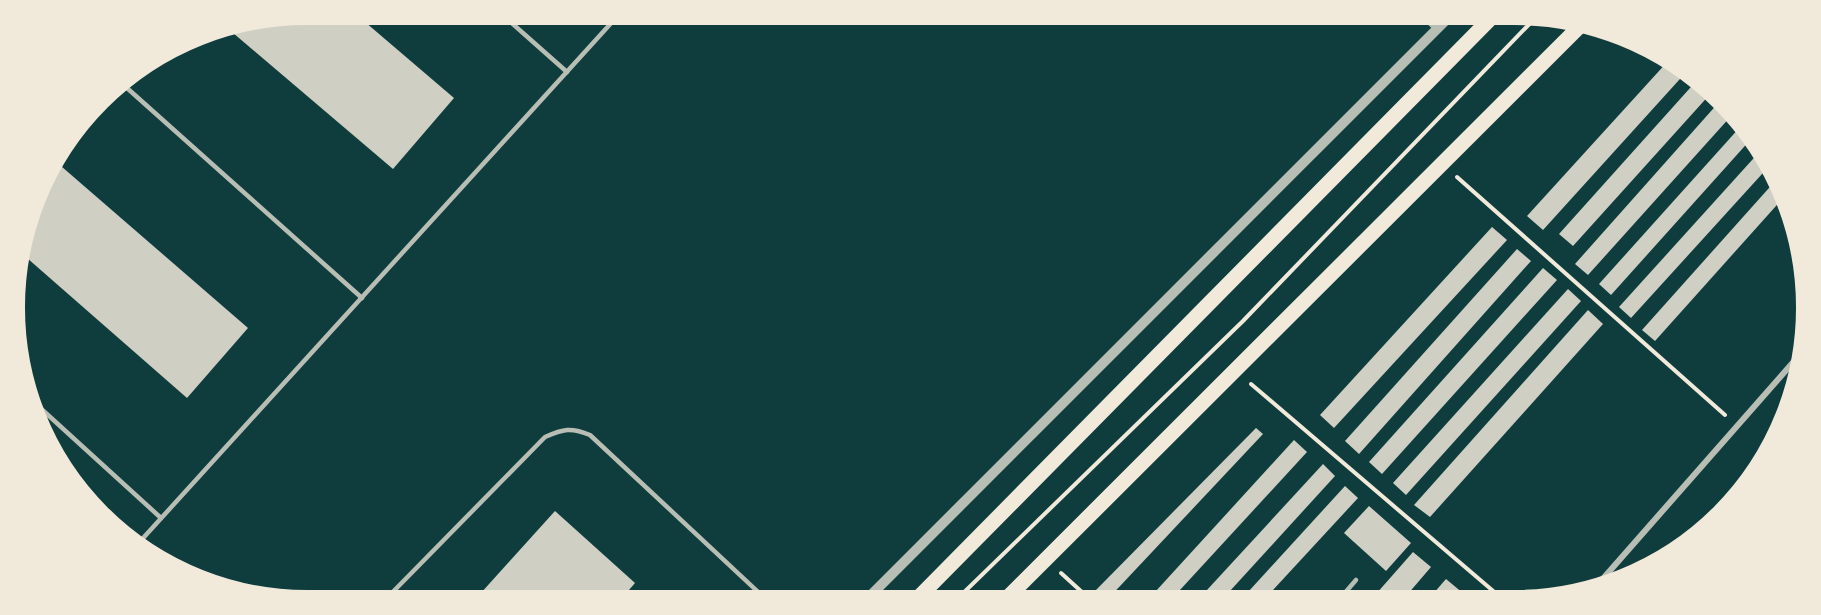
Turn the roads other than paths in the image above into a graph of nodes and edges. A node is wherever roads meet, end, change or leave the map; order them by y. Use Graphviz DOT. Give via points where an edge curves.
graph roads {
  1 [pos="509,21"];
  2 [pos="613,21"];
  3 [pos="1428,21"];
  4 [pos="1446,21"];
  5 [pos="1488,21"];
  6 [pos="1577,29"];
  7 [pos="1437,30"];
  8 [pos="567,72"];
  9 [pos="125,87"];
  10 [pos="362,298"];
  11 [pos="1795,361"];
  12 [pos="39,407"];
  13 [pos="161,518"];
  14 [pos="141,541"];
  15 [pos="1356,580"];
  16 [pos="1602,580"];
  17 [pos="391,594"];
  18 [pos="760,594"];
  19 [pos="873,594"];
  20 [pos="922,594"];
  21 [pos="1011,594"];
  22 [pos="1344,594"];
  1 -- 8 [label="lane"];
  2 -- 8 [label="lane"];
  3 -- 7 [label="lane"];
  4 -- 7 [label="street"];
  5 -- 20 [label="main road"];
  6 -- 21 [label="main road"];
  7 -- 19 [label="street"];
  8 -- 10 [label="lane"];
  9 -- 10 [label="lane"];
  10 -- 13 [label="lane"];
  11 -- 16 [label="street"];
  12 -- 13 [label="lane"];
  13 -- 14 [label="lane"];
  15 -- 22 [label="lane"];
  17 -- 18 [label="lane" via="545,438 576,429 590,435"];
}
